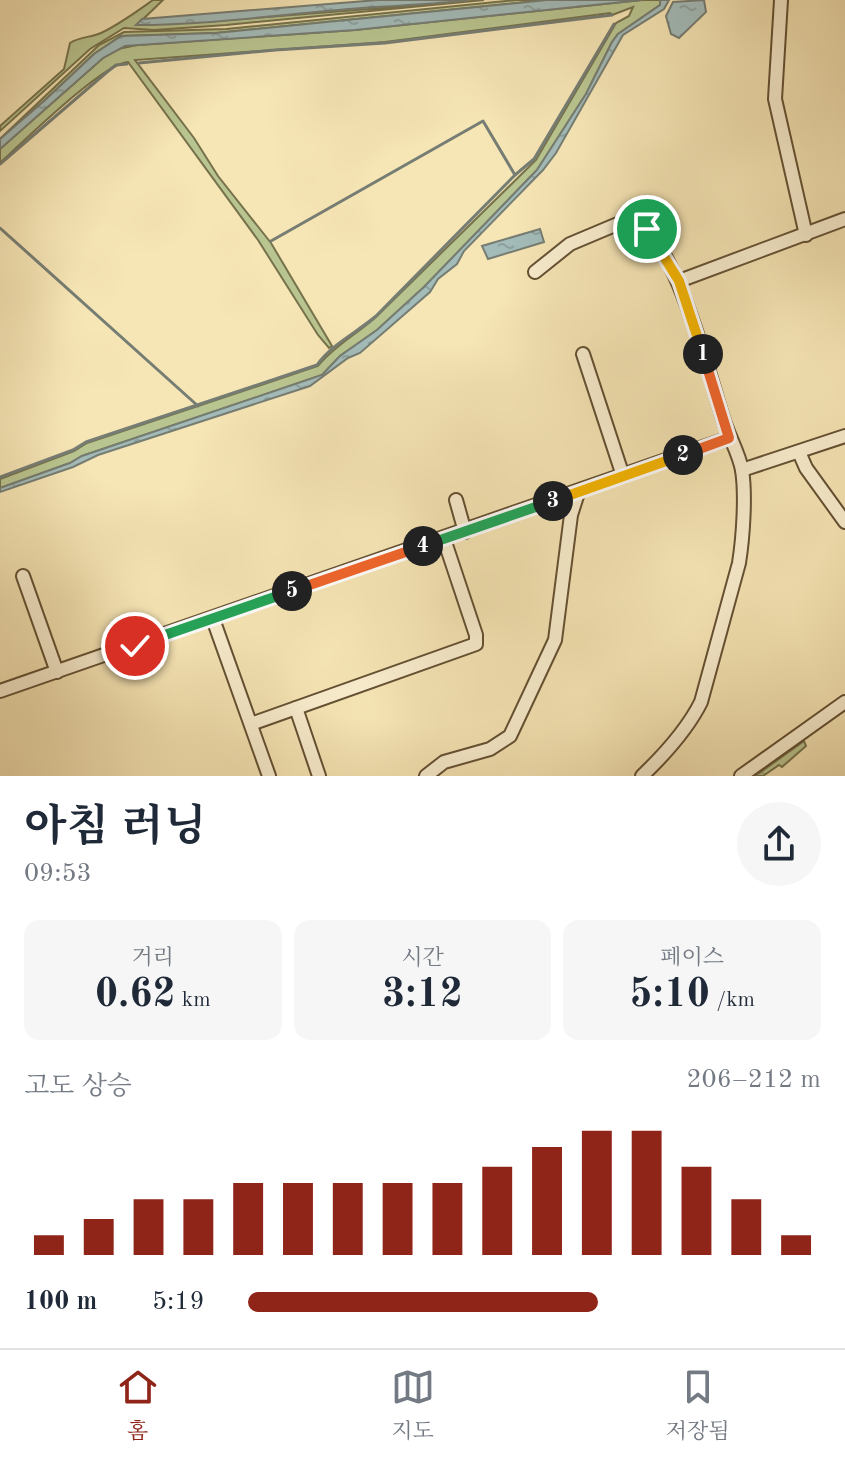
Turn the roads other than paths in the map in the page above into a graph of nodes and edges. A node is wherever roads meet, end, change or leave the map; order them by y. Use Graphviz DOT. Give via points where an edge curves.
graph roads {
  1 [pos="781,0"];
  2 [pos="845,219"];
  3 [pos="806,235"];
  4 [pos="535,272"];
  5 [pos="679,281"];
  6 [pos="583,354"];
  7 [pos="845,436"];
  8 [pos="729,438"];
  9 [pos="799,452"];
  10 [pos="742,470"];
  11 [pos="623,476"];
  12 [pos="578,493"];
  13 [pos="456,500"];
  14 [pos="845,522"];
  15 [pos="465,532"];
  16 [pos="444,539"];
  17 [pos="23,576"];
  18 [pos="213,619"];
  19 [pos="57,672"];
  20 [pos="0,691"];
  21 [pos="845,702"];
  22 [pos="296,708"];
  23 [pos="251,724"];
  24 [pos="269,776"];
  25 [pos="319,776"];
  26 [pos="426,776"];
  27 [pos="642,776"];
  28 [pos="741,776"];
  1 -- 3 [label="street" via="775,99"];
  2 -- 3 [label="street"];
  3 -- 5 [label="street"];
  4 -- 5 [label="street" via="570,244 636,220"];
  5 -- 8 [label="street"];
  6 -- 11 [label="street"];
  7 -- 9 [label="street"];
  8 -- 10 [label="street"];
  8 -- 11 [label="street"];
  9 -- 10 [label="street"];
  9 -- 14 [label="street"];
  10 -- 27 [label="street" via="739,563 701,702"];
  11 -- 12 [label="street"];
  12 -- 15 [label="street"];
  12 -- 26 [label="street" via="555,640 510,736 490,749 444,762"];
  13 -- 15 [label="street"];
  15 -- 16 [label="street"];
  16 -- 18 [label="street"];
  16 -- 22 [label="street" via="476,644"];
  17 -- 19 [label="street"];
  18 -- 19 [label="street"];
  18 -- 23 [label="street"];
  19 -- 20 [label="street"];
  21 -- 28 [label="street"];
  22 -- 23 [label="street"];
  22 -- 25 [label="street"];
  23 -- 24 [label="street"];
}
